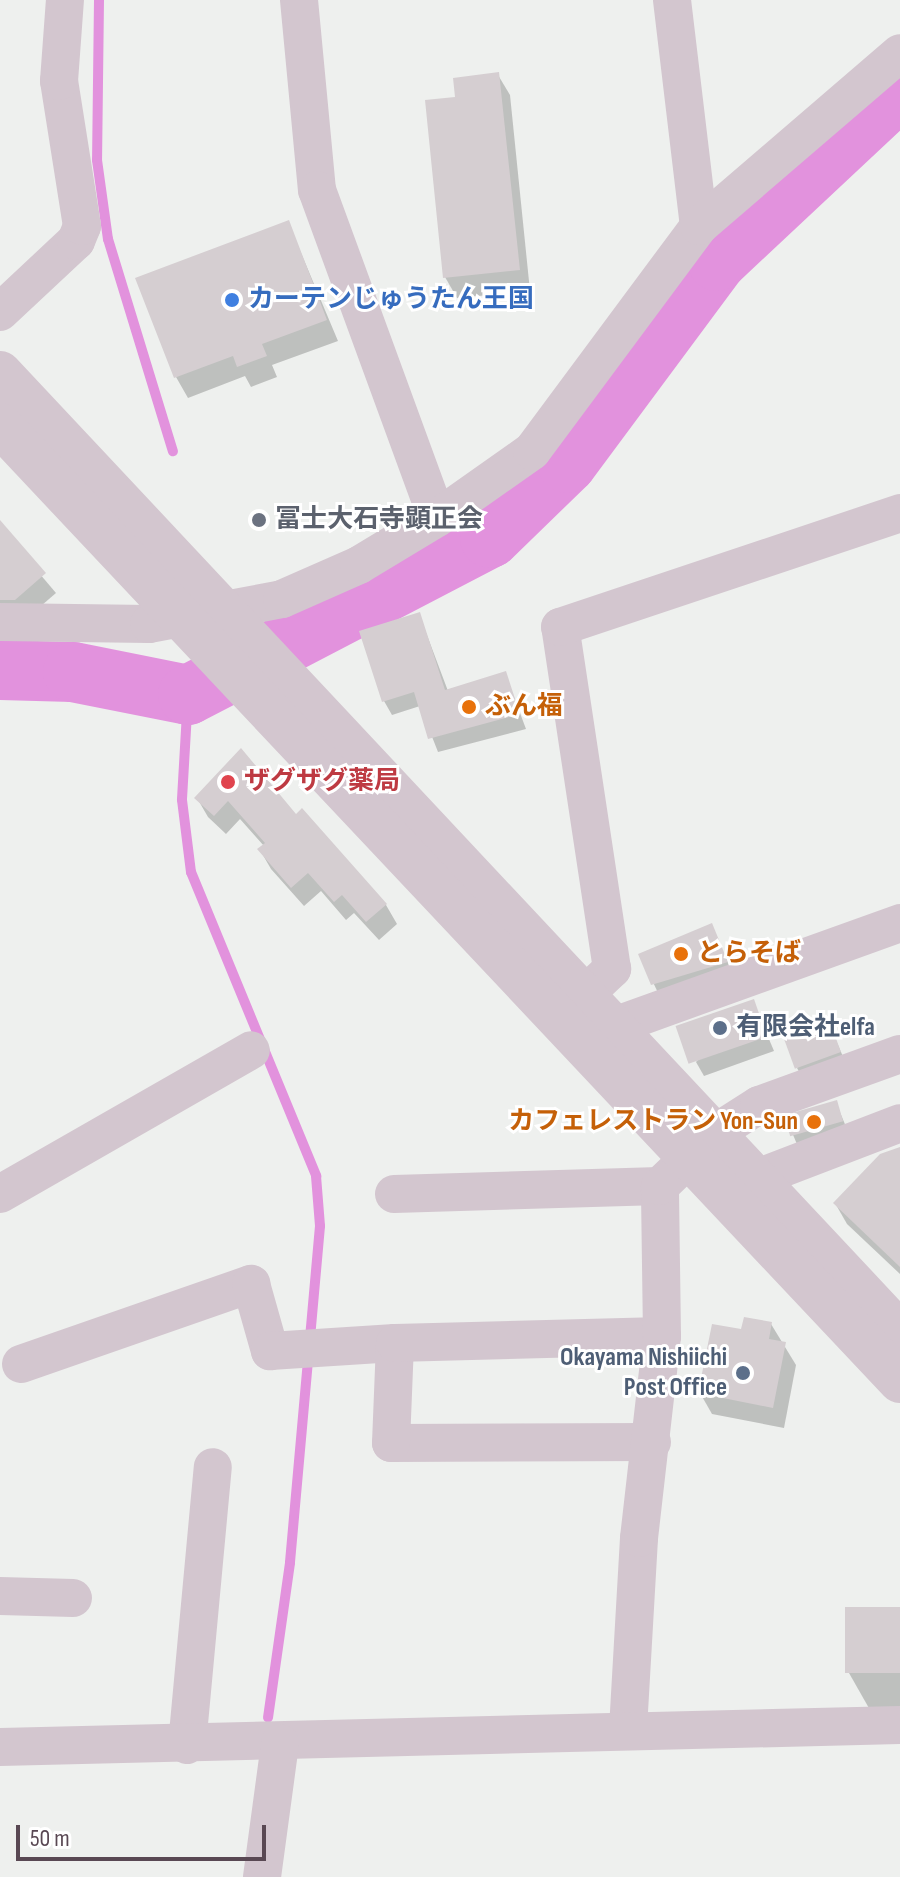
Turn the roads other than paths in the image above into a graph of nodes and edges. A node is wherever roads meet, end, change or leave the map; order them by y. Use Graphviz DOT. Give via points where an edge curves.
graph roads {
  1 [pos="65,0"];
  2 [pos="299,0"];
  3 [pos="672,0"];
  4 [pos="900,53"];
  5 [pos="699,226"];
  6 [pos="0,312"];
  7 [pos="0,373"];
  8 [pos="0,425"];
  9 [pos="900,513"];
  10 [pos="437,518"];
  11 [pos="225,609"];
  12 [pos="181,618"];
  13 [pos="0,622"];
  14 [pos="236,649"];
  15 [pos="900,923"];
  16 [pos="573,1006"];
  17 [pos="617,1025"];
  18 [pos="251,1050"];
  19 [pos="900,1054"];
  20 [pos="900,1123"];
  21 [pos="688,1159"];
  22 [pos="757,1178"];
  23 [pos="0,1194"];
  24 [pos="394,1194"];
  25 [pos="900,1333"];
  26 [pos="662,1336"];
  27 [pos="395,1343"];
  28 [pos="21,1364"];
  29 [pos="900,1381"];
  30 [pos="652,1442"];
  31 [pos="213,1467"];
  32 [pos="0,1596"];
  33 [pos="73,1598"];
  34 [pos="900,1725"];
  35 [pos="628,1729"];
  36 [pos="280,1743"];
  37 [pos="187,1745"];
  38 [pos="0,1747"];
  39 [pos="262,1877"];
  1 -- 6 [label="street" via="59,81 82,226 76,241"];
  2 -- 10 [label="street" via="317,190"];
  3 -- 5 [label="street"];
  4 -- 5 [label="street"];
  5 -- 10 [label="street" via="532,451"];
  7 -- 11 [label="street"];
  8 -- 12 [label="street"];
  9 -- 16 [label="street" via="560,627 612,969"];
  10 -- 11 [label="street" via="359,565 282,599"];
  11 -- 12 [label="street"];
  11 -- 14 [label="street"];
  12 -- 13 [label="street" via="149,624"];
  12 -- 14 [label="street"];
  14 -- 16 [label="street"];
  15 -- 17 [label="street"];
  16 -- 17 [label="street"];
  16 -- 21 [label="street"];
  17 -- 21 [label="street"];
  18 -- 23 [label="street"];
  19 -- 21 [label="street" via="759,1105"];
  20 -- 22 [label="street"];
  21 -- 22 [label="street"];
  21 -- 24 [label="street"];
  21 -- 26 [label="street"];
  21 -- 29 [label="street"];
  22 -- 25 [label="street"];
  26 -- 27 [label="street"];
  26 -- 30 [label="street"];
  27 -- 28 [label="street" via="270,1351 251,1284"];
  27 -- 30 [label="street" via="391,1443"];
  30 -- 35 [label="street" via="639,1538"];
  31 -- 37 [label="street"];
  32 -- 33 [label="street"];
  34 -- 35 [label="street"];
  35 -- 36 [label="street"];
  36 -- 37 [label="street"];
  36 -- 39 [label="street"];
  37 -- 38 [label="street"];
}
